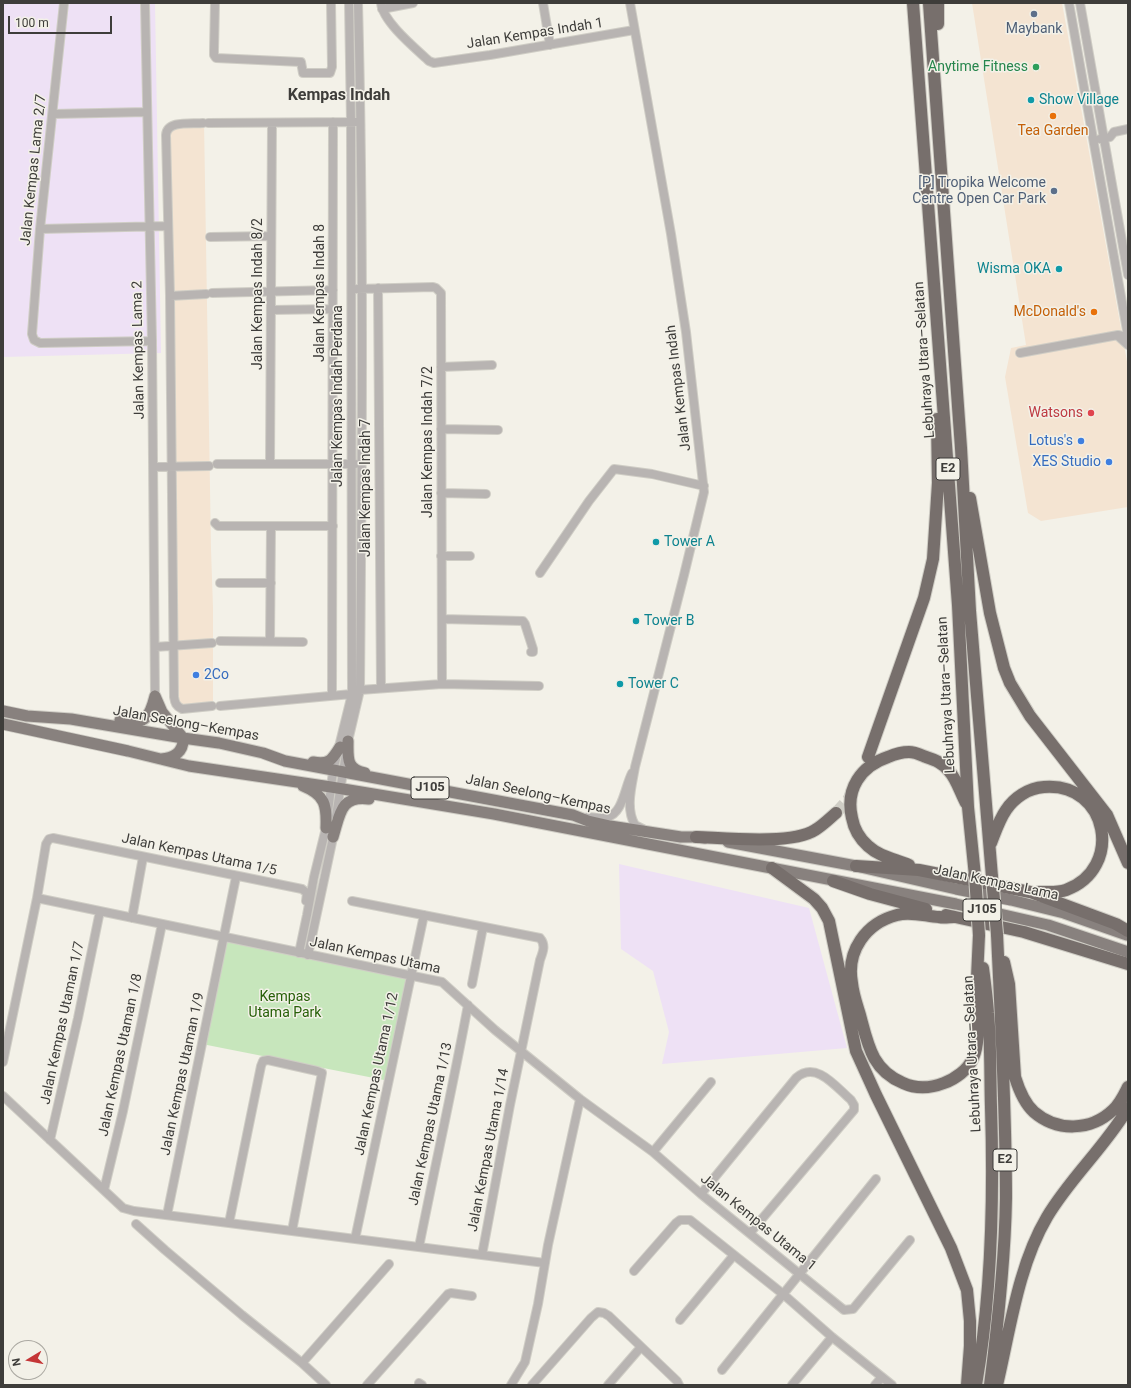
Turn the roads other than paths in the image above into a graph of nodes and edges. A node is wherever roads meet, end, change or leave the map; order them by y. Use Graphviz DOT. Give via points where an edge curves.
graph roads {
  1 [pos="64,3"];
  2 [pos="145,3"];
  3 [pos="215,3"];
  4 [pos="331,3"];
  5 [pos="349,3"];
  6 [pos="358,3"];
  7 [pos="413,3"];
  8 [pos="543,3"];
  9 [pos="630,3"];
  10 [pos="913,3"];
  11 [pos="938,3"];
  12 [pos="1069,3"];
  13 [pos="1080,3"];
  14 [pos="381,6"];
  15 [pos="930,6"];
  16 [pos="634,30"];
  17 [pos="550,45"];
  18 [pos="937,108"];
  19 [pos="147,112"];
  20 [pos="53,114"];
  21 [pos="361,121"];
  22 [pos="333,122"];
  23 [pos="351,122"];
  24 [pos="272,123"];
  25 [pos="1128,129"];
  26 [pos="1103,134"];
  27 [pos="1092,136"];
  28 [pos="149,226"];
  29 [pos="168,226"];
  30 [pos="40,230"];
  31 [pos="271,236"];
  32 [pos="210,238"];
  33 [pos="1128,275"];
  34 [pos="378,288"];
  35 [pos="351,289"];
  36 [pos="362,289"];
  37 [pos="333,290"];
  38 [pos="271,292"];
  39 [pos="170,296"];
  40 [pos="333,309"];
  41 [pos="271,310"];
  42 [pos="1124,315"];
  43 [pos="938,332"];
  44 [pos="1128,333"];
  45 [pos="1118,335"];
  46 [pos="152,341"];
  47 [pos="1128,345"];
  48 [pos="1020,353"];
  49 [pos="492,365"];
  50 [pos="441,367"];
  51 [pos="441,429"];
  52 [pos="498,430"];
  53 [pos="961,448"];
  54 [pos="270,464"];
  55 [pos="333,464"];
  56 [pos="351,464"];
  57 [pos="362,464"];
  58 [pos="153,467"];
  59 [pos="172,467"];
  60 [pos="704,486"];
  61 [pos="441,494"];
  62 [pos="486,494"];
  63 [pos="215,523"];
  64 [pos="271,526"];
  65 [pos="333,526"];
  66 [pos="441,556"];
  67 [pos="470,556"];
  68 [pos="540,573"];
  69 [pos="220,583"];
  70 [pos="271,583"];
  71 [pos="442,620"];
  72 [pos="220,641"];
  73 [pos="270,641"];
  74 [pos="303,642"];
  75 [pos="212,643"];
  76 [pos="174,645"];
  77 [pos="155,646"];
  78 [pos="530,652"];
  79 [pos="442,684"];
  80 [pos="539,686"];
  81 [pos="381,688"];
  82 [pos="360,690"];
  83 [pos="352,694"];
  84 [pos="332,695"];
  85 [pos="155,696"];
  86 [pos="3,711"];
  87 [pos="71,719"];
  88 [pos="3,724"];
  89 [pos="183,738"];
  90 [pos="344,744"];
  91 [pos="263,753"];
  92 [pos="868,757"];
  93 [pos="159,759"];
  94 [pos="635,767"];
  95 [pos="338,772"];
  96 [pos="288,781"];
  97 [pos="412,784"];
  98 [pos="335,788"];
  99 [pos="968,807"];
  100 [pos="836,813"];
  101 [pos="494,814"];
  102 [pos="573,815"];
  103 [pos="326,828"];
  104 [pos="651,832"];
  105 [pos="696,836"];
  106 [pos="333,838"];
  107 [pos="990,846"];
  108 [pos="143,857"];
  109 [pos="1128,863"];
  110 [pos="856,866"];
  111 [pos="772,868"];
  112 [pos="919,870"];
  113 [pos="236,877"];
  114 [pos="833,881"];
  115 [pos="1030,892"];
  116 [pos="37,898"];
  117 [pos="352,901"];
  118 [pos="100,911"];
  119 [pos="424,915"];
  120 [pos="954,917"];
  121 [pos="132,918"];
  122 [pos="299,921"];
  123 [pos="162,924"];
  124 [pos="483,927"];
  125 [pos="1128,930"];
  126 [pos="997,934"];
  127 [pos="979,935"];
  128 [pos="1128,935"];
  129 [pos="224,937"];
  130 [pos="1047,938"];
  131 [pos="1128,952"];
  132 [pos="299,953"];
  133 [pos="308,955"];
  134 [pos="1128,964"];
  135 [pos="1128,972"];
  136 [pos="412,976"];
  137 [pos="472,984"];
  138 [pos="468,1005"];
  139 [pos="522,1050"];
  140 [pos="3,1062"];
  141 [pos="711,1082"];
  142 [pos="1128,1087"];
  143 [pos="3,1096"];
  144 [pos="580,1099"];
  145 [pos="1128,1108"];
  146 [pos="50,1140"];
  147 [pos="653,1152"];
  148 [pos="876,1179"];
  149 [pos="104,1190"];
  150 [pos="701,1194"];
  151 [pos="167,1215"];
  152 [pos="229,1223"];
  153 [pos="136,1224"];
  154 [pos="292,1231"];
  155 [pos="750,1233"];
  156 [pos="356,1239"];
  157 [pos="910,1240"];
  158 [pos="419,1247"];
  159 [pos="482,1255"];
  160 [pos="734,1255"];
  161 [pos="545,1263"];
  162 [pos="389,1264"];
  163 [pos="634,1271"];
  164 [pos="800,1274"];
  165 [pos="783,1294"];
  166 [pos="472,1296"];
  167 [pos="680,1320"];
  168 [pos="832,1337"];
  169 [pos="641,1347"];
  170 [pos="302,1363"];
  171 [pos="722,1370"];
  172 [pos="882,1377"];
  173 [pos="326,1385"];
  174 [pos="367,1385"];
  175 [pos="511,1385"];
  176 [pos="532,1385"];
  177 [pos="608,1385"];
  178 [pos="679,1385"];
  179 [pos="792,1385"];
  180 [pos="875,1385"];
  181 [pos="892,1385"];
  182 [pos="967,1385"];
  183 [pos="976,1385"];
  184 [pos="990,1385"];
  185 [pos="998,1385"];
  1 -- 20 [label="street, Jalan Kempas Lama 2/7"];
  2 -- 19 [label="street, Jalan Kempas Lama 2"];
  3 -- 4 [label="street" via="216,58 301,62 303,73 325,74 332,71"];
  5 -- 23 [label="street, Jalan Kempas Indah Perdana"];
  6 -- 21 [label="street, Jalan Kempas Indah Perdana"];
  7 -- 14 [label="street"];
  8 -- 17 [label="street"];
  9 -- 16 [label="street, Jalan Kempas Indah"];
  10 -- 43 [label="highway, Lebuhraya Utara–Selatan / E2"];
  11 -- 18 [label="highway"];
  12 -- 27 [label="street"];
  13 -- 26 [label="street"];
  14 -- 17 [label="street, Jalan Kempas Indah 1" via="384,14 401,34 434,63"];
  15 -- 18 [label="highway, Lebuhraya Utara–Selatan / E2"];
  16 -- 17 [label="street, Jalan Kempas Indah 1"];
  16 -- 60 [label="street, Jalan Kempas Indah" via="684,317"];
  18 -- 53 [label="highway, Lebuhraya Utara–Selatan / E2"];
  19 -- 20 [label="street"];
  19 -- 28 [label="street, Jalan Kempas Lama 2"];
  20 -- 30 [label="street, Jalan Kempas Lama 2/7"];
  21 -- 23 [label="street"];
  21 -- 36 [label="street, Jalan Kempas Indah Perdana"];
  22 -- 23 [label="street"];
  22 -- 24 [label="street"];
  22 -- 37 [label="street, Jalan Kempas Indah 8"];
  23 -- 35 [label="street, Jalan Kempas Indah Perdana"];
  24 -- 29 [label="street" via="206,123 168,127"];
  24 -- 31 [label="street, Jalan Kempas Indah 8/2"];
  25 -- 26 [label="street" via="1114,132 1110,137"];
  26 -- 27 [label="street"];
  26 -- 33 [label="street"];
  27 -- 42 [label="street"];
  28 -- 29 [label="street"];
  28 -- 30 [label="street"];
  28 -- 46 [label="street, Jalan Kempas Lama 2"];
  29 -- 39 [label="street"];
  30 -- 46 [label="street, Jalan Kempas Lama 2/7" via="32,327 34,340 40,343"];
  31 -- 32 [label="street"];
  31 -- 38 [label="street, Jalan Kempas Indah 8/2"];
  34 -- 36 [label="street, Jalan Kempas Indah 7/2"];
  34 -- 50 [label="street, Jalan Kempas Indah 7/2" via="433,287 439,290"];
  34 -- 81 [label="street, Jalan Kempas Indah 7"];
  35 -- 36 [label="street, Jalan Kempas Indah 7/2"];
  35 -- 56 [label="street, Jalan Kempas Indah Perdana"];
  36 -- 57 [label="street, Jalan Kempas Indah Perdana"];
  37 -- 38 [label="street"];
  37 -- 40 [label="street, Jalan Kempas Indah 8"];
  38 -- 39 [label="street"];
  38 -- 41 [label="street, Jalan Kempas Indah 8/2"];
  39 -- 59 [label="street"];
  40 -- 41 [label="street"];
  40 -- 55 [label="street, Jalan Kempas Indah 8"];
  41 -- 54 [label="street, Jalan Kempas Indah 8/2"];
  42 -- 44 [label="street"];
  42 -- 45 [label="street"];
  43 -- 92 [label="highway" via="938,483 933,559 922,605"];
  43 -- 99 [label="highway, Lebuhraya Utara–Selatan / E2" via="958,605"];
  44 -- 45 [label="street"];
  45 -- 47 [label="street"];
  45 -- 48 [label="street"];
  46 -- 58 [label="street, Jalan Kempas Lama 2"];
  49 -- 50 [label="street"];
  50 -- 51 [label="street, Jalan Kempas Indah 7/2"];
  51 -- 52 [label="street"];
  51 -- 61 [label="street, Jalan Kempas Indah 7/2"];
  53 -- 107 [label="highway, Lebuhraya Utara–Selatan / E2" via="970,611"];
  53 -- 109 [label="highway" via="990,613 1010,683 1030,716 1107,815"];
  54 -- 55 [label="street"];
  54 -- 59 [label="street"];
  55 -- 56 [label="street"];
  55 -- 65 [label="street, Jalan Kempas Indah 8"];
  56 -- 57 [label="street"];
  56 -- 83 [label="street, Jalan Kempas Indah Perdana"];
  57 -- 82 [label="street, Jalan Kempas Indah Perdana"];
  58 -- 59 [label="street"];
  58 -- 77 [label="street, Jalan Kempas Lama 2"];
  59 -- 76 [label="street"];
  60 -- 68 [label="street" via="652,474 614,469 589,500"];
  60 -- 94 [label="street, Jalan Kempas Indah"];
  61 -- 62 [label="street"];
  61 -- 66 [label="street, Jalan Kempas Indah 7/2"];
  63 -- 64 [label="street" via="218,526"];
  64 -- 65 [label="street"];
  64 -- 70 [label="street"];
  65 -- 84 [label="street, Jalan Kempas Indah 8"];
  66 -- 67 [label="street"];
  66 -- 71 [label="street, Jalan Kempas Indah 7/2"];
  69 -- 70 [label="street"];
  70 -- 73 [label="street"];
  71 -- 78 [label="street" via="523,621 533,649 533,652"];
  71 -- 79 [label="street, Jalan Kempas Indah 7/2"];
  72 -- 73 [label="street"];
  73 -- 74 [label="street"];
  75 -- 76 [label="street"];
  76 -- 77 [label="street"];
  76 -- 84 [label="street" via="175,703 182,709"];
  77 -- 85 [label="street, Jalan Kempas Lama 2"];
  79 -- 80 [label="street"];
  79 -- 81 [label="street"];
  81 -- 82 [label="street"];
  82 -- 90 [label="street, Jalan Kempas Indah Perdana"];
  83 -- 84 [label="street"];
  83 -- 90 [label="street, Jalan Kempas Indah Perdana"];
  85 -- 87 [label="main road" via="149,715 140,721"];
  85 -- 89 [label="main road" via="162,712"];
  86 -- 87 [label="main road, Jalan Seelong–Kempas / J105" via="27,716"];
  87 -- 89 [label="main road, Jalan Seelong–Kempas / J105"];
  88 -- 93 [label="main road, Jalan Seelong–Kempas / J105"];
  89 -- 91 [label="main road, Jalan Seelong–Kempas / J105"];
  89 -- 93 [label="main road" via="179,753"];
  90 -- 91 [label="main road" via="332,759 321,763"];
  90 -- 95 [label="street"];
  90 -- 97 [label="main road" via="349,762 355,770"];
  91 -- 95 [label="main road, Jalan Seelong–Kempas / J105" via="285,761"];
  93 -- 96 [label="main road, Jalan Seelong–Kempas / J105"];
  94 -- 102 [label="street" via="627,782 621,804 613,815 600,818"];
  94 -- 104 [label="street" via="630,802 632,817 637,827"];
  95 -- 97 [label="main road, Jalan Seelong–Kempas / J105"];
  95 -- 98 [label="street"];
  96 -- 98 [label="main road, Jalan Seelong–Kempas / J105"];
  96 -- 103 [label="main road" via="309,789 324,801 327,811"];
  97 -- 102 [label="main road, Jalan Seelong–Kempas / J105"];
  98 -- 101 [label="main road, Jalan Seelong–Kempas / J105"];
  98 -- 103 [label="street"];
  98 -- 106 [label="street"];
  99 -- 112 [label="highway" via="950,772 938,761 917,753 896,754 881,759 856,780 850,809 860,838 868,847 886,857"];
  99 -- 127 [label="highway, Lebuhraya Utara–Selatan / E2, bridge"];
  100 -- 105 [label="highway" via="814,831 798,837 770,839"];
  101 -- 106 [label="main road" via="446,813 364,798 352,799 343,808"];
  101 -- 111 [label="main road, Jalan Seelong–Kempas / J105"];
  102 -- 104 [label="main road, Jalan Seelong–Kempas / J105" via="610,826"];
  103 -- 132 [label="street"];
  104 -- 105 [label="main road, Jalan Seelong–Kempas / J105" via="681,837"];
  105 -- 110 [label="main road, Jalan Seelong–Kempas / J105"];
  106 -- 133 [label="street"];
  107 -- 115 [label="highway" via="1006,810 1027,792 1038,787 1062,788 1075,792 1087,801 1101,826 1100,853 1094,867 1086,878 1065,890"];
  107 -- 126 [label="highway, Lebuhraya Utara–Selatan / E2, bridge"];
  108 -- 113 [label="street, Jalan Kempas Utama 1/5"];
  108 -- 116 [label="street, Jalan Kempas Utama 1/5" via="49,839"];
  108 -- 121 [label="street"];
  110 -- 112 [label="highway"];
  110 -- 128 [label="main road, Jalan Kempas Lama / J105" via="1064,913"];
  111 -- 114 [label="main road, Jalan Seelong–Kempas / J105"];
  111 -- 182 [label="highway" via="814,899 829,921 856,1051 964,1278 970,1321"];
  112 -- 115 [label="highway"];
  113 -- 122 [label="street, Jalan Kempas Utama 1/5" via="305,891 307,895 302,919"];
  113 -- 129 [label="street, Jalan Kempas Utaman 1/9"];
  114 -- 120 [label="highway"];
  114 -- 131 [label="main road, Jalan Kempas Lama / J105" via="956,904 1048,925"];
  115 -- 125 [label="highway"];
  116 -- 118 [label="street, Jalan Kempas Utama"];
  116 -- 140 [label="street"];
  117 -- 119 [label="street"];
  118 -- 121 [label="street, Jalan Kempas Utama"];
  118 -- 146 [label="street, Jalan Kempas Utaman 1/7"];
  119 -- 124 [label="street"];
  119 -- 136 [label="street, Jalan Kempas Utama 1/12"];
  120 -- 127 [label="highway" via="898,914 874,925 863,935 855,950 851,964 851,982 866,1038 882,1070 894,1080 924,1088 939,1085 959,1075 972,1060 977,1048 978,1032 976,986"];
  120 -- 130 [label="highway"];
  121 -- 123 [label="street, Jalan Kempas Utama"];
  123 -- 129 [label="street, Jalan Kempas Utama"];
  123 -- 149 [label="street, Jalan Kempas Utaman 1/8"];
  124 -- 137 [label="street"];
  124 -- 139 [label="street, Jalan Kempas Utama 1/14" via="540,938 543,941 545,948 540,960"];
  126 -- 142 [label="highway" via="1009,984 1015,1077 1019,1090 1033,1112 1066,1127 1092,1124 1113,1110"];
  126 -- 184 [label="highway, Lebuhraya Utara–Selatan / E2" via="1006,1199"];
  127 -- 183 [label="highway, Lebuhraya Utara–Selatan / E2" via="988,1014 993,1215 989,1282"];
  129 -- 132 [label="street, Jalan Kempas Utama"];
  129 -- 151 [label="street, Jalan Kempas Utaman 1/9"];
  130 -- 134 [label="highway"];
  130 -- 135 [label="highway" via="1110,962"];
  132 -- 133 [label="street, Jalan Kempas Utama"];
  133 -- 136 [label="street, Jalan Kempas Utama"];
  136 -- 138 [label="street, Jalan Kempas Utama" via="442,982"];
  136 -- 156 [label="street, Jalan Kempas Utama 1/12"];
  138 -- 139 [label="street, Jalan Kempas Utama"];
  138 -- 158 [label="street, Jalan Kempas Utama 1/13"];
  139 -- 144 [label="street, Jalan Kempas Utama"];
  139 -- 159 [label="street, Jalan Kempas Utama 1/14"];
  141 -- 147 [label="street"];
  143 -- 146 [label="street"];
  144 -- 147 [label="street, Jalan Kempas Utama"];
  144 -- 161 [label="street"];
  145 -- 185 [label="highway" via="1056,1203 1038,1235 1018,1294"];
  146 -- 149 [label="street"];
  147 -- 150 [label="street, Jalan Kempas Utama 1"];
  148 -- 164 [label="street"];
  149 -- 151 [label="street" via="123,1208"];
  150 -- 155 [label="street, Jalan Kempas Utama 1"];
  150 -- 155 [label="street" via="801,1073 818,1073 824,1077 851,1100 854,1110"];
  151 -- 152 [label="street"];
  152 -- 154 [label="street"];
  152 -- 154 [label="street" via="261,1066 263,1061 268,1060 322,1073"];
  153 -- 170 [label="street"];
  154 -- 156 [label="street"];
  155 -- 164 [label="street, Jalan Kempas Utama 1"];
  156 -- 158 [label="street"];
  157 -- 164 [label="street, Jalan Kempas Utama 1" via="852,1309 844,1310"];
  158 -- 159 [label="street"];
  159 -- 161 [label="street"];
  160 -- 163 [label="street" via="690,1220 685,1219 676,1223"];
  160 -- 165 [label="street"];
  160 -- 167 [label="street"];
  161 -- 175 [label="street" via="525,1362"];
  162 -- 170 [label="street"];
  164 -- 165 [label="street"];
  165 -- 168 [label="street"];
  165 -- 171 [label="street"];
  166 -- 174 [label="street" via="448,1294"];
  168 -- 172 [label="street"];
  168 -- 179 [label="street"];
  169 -- 176 [label="street" via="609,1316 598,1312"];
  169 -- 177 [label="street"];
  169 -- 178 [label="street"];
  170 -- 173 [label="street"];
  172 -- 180 [label="street"];
  172 -- 181 [label="street"];
}
